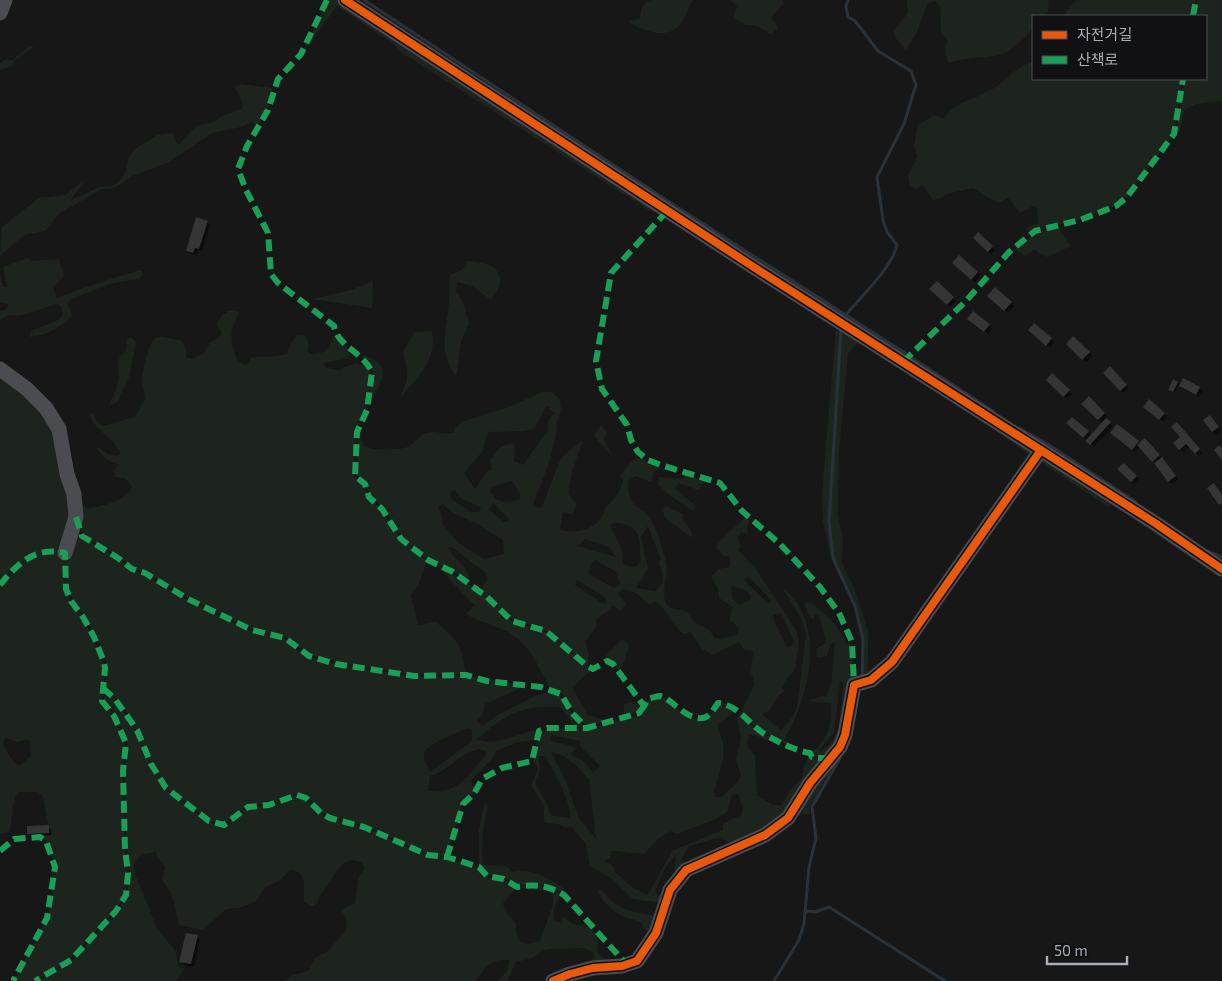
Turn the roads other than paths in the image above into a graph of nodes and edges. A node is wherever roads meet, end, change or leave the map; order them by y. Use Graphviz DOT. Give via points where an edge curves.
graph roads {
  1 [pos="5,0"];
  2 [pos="345,0"];
  3 [pos="0,13"];
  4 [pos="0,369"];
  5 [pos="1041,450"];
  6 [pos="65,553"];
  7 [pos="1222,569"];
  8 [pos="553,981"];
  1 -- 3 [label="street"];
  2 -- 5 [label="street" via="744,261"];
  4 -- 6 [label="street" via="46,408 59,429 76,517"];
  5 -- 7 [label="street"];
  5 -- 8 [label="street" via="892,662 879,676 854,685 840,747 810,783 788,818 765,835 686,870 670,890 656,933 637,961 622,966 593,968"];
}
